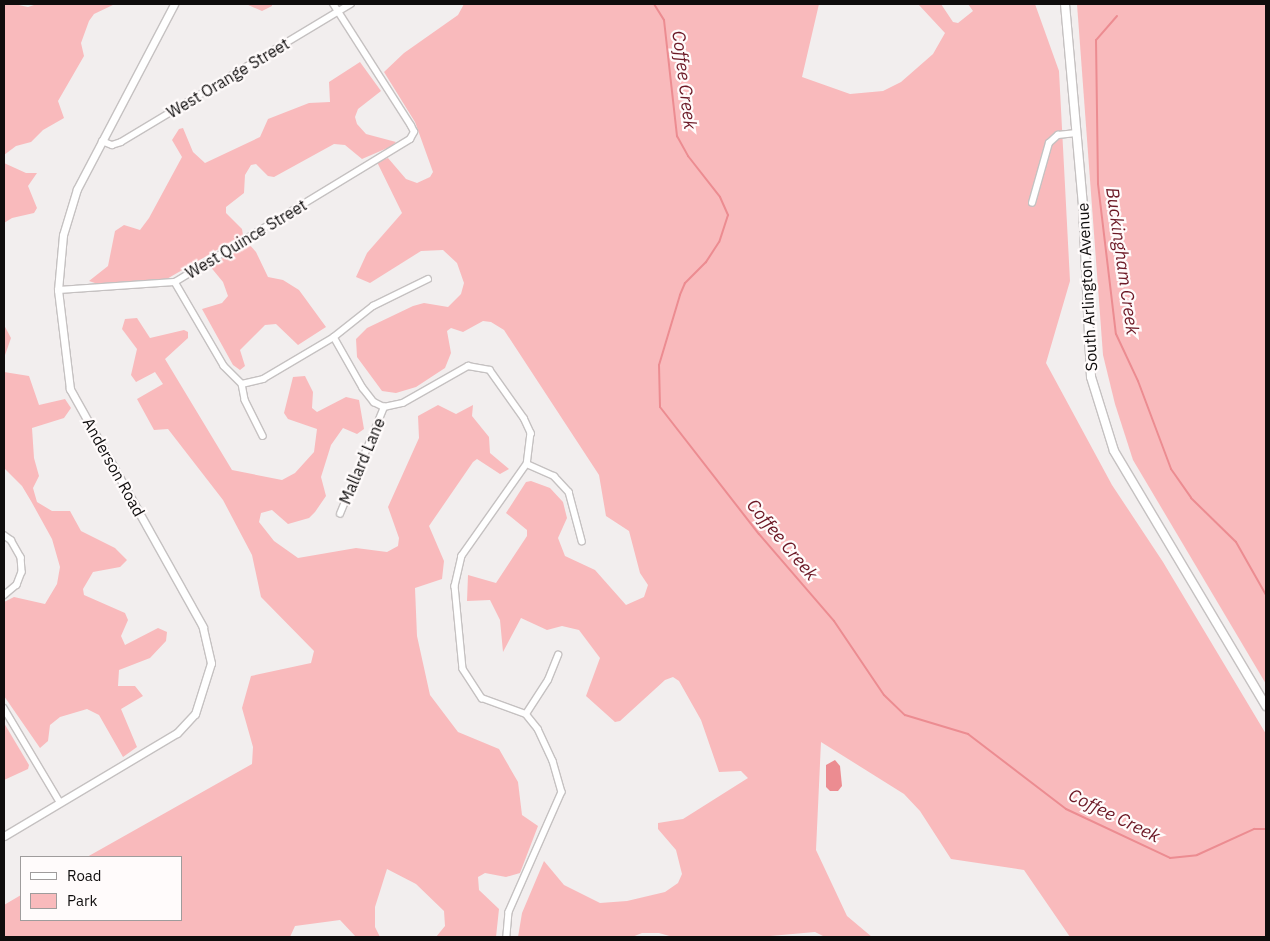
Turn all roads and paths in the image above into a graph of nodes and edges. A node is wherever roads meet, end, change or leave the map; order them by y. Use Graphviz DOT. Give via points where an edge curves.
graph roads {
  1 [pos="174,4"];
  2 [pos="333,4"];
  3 [pos="351,4"];
  4 [pos="1065,4"];
  5 [pos="339,11"];
  6 [pos="1076,133"];
  7 [pos="102,141"];
  8 [pos="1032,203"];
  9 [pos="428,279"];
  10 [pos="175,282"];
  11 [pos="58,290"];
  12 [pos="334,337"];
  13 [pos="242,384"];
  14 [pos="384,407"];
  15 [pos="263,436"];
  16 [pos="527,464"];
  17 [pos="340,514"];
  18 [pos="4,535"];
  19 [pos="582,540"];
  20 [pos="4,596"];
  21 [pos="558,655"];
  22 [pos="1266,706"];
  23 [pos="4,708"];
  24 [pos="526,714"];
  25 [pos="60,802"];
  26 [pos="4,836"];
  27 [pos="507,937"];
  1 -- 7 [label="street, Anderson Road"];
  2 -- 5 [label="street"];
  3 -- 5 [label="street, West Orange Street"];
  4 -- 6 [label="main road, South Arlington Avenue"];
  5 -- 7 [label="street, West Orange Street" via="121,142 112,145"];
  5 -- 10 [label="street, West Quince Street" via="414,132 407,141"];
  6 -- 8 [label="street" via="1058,135 1049,143"];
  6 -- 22 [label="main road, South Arlington Avenue" via="1092,378 1114,451"];
  7 -- 11 [label="street, Anderson Road" via="77,189 63,236"];
  9 -- 12 [label="street" via="373,306"];
  10 -- 11 [label="street, West Quince Street"];
  10 -- 13 [label="street" via="224,366"];
  11 -- 25 [label="street, Anderson Road" via="70,389 203,627 211,663 195,714 177,732"];
  12 -- 13 [label="street" via="263,379"];
  12 -- 14 [label="street" via="363,388 374,402"];
  13 -- 15 [label="street" via="245,400"];
  14 -- 16 [label="street" via="403,404 468,366 490,370 515,403 531,433"];
  14 -- 17 [label="street, Mallard Lane"];
  16 -- 19 [label="street" via="554,476 569,492"];
  16 -- 24 [label="street" via="462,556 455,586 462,670 482,698"];
  18 -- 20 [label="street" via="21,558 22,572 17,585"];
  21 -- 24 [label="street" via="548,680"];
  23 -- 25 [label="street"];
  24 -- 27 [label="street" via="538,729 553,761 562,792 509,912"];
  25 -- 26 [label="street, Anderson Road"];
}
